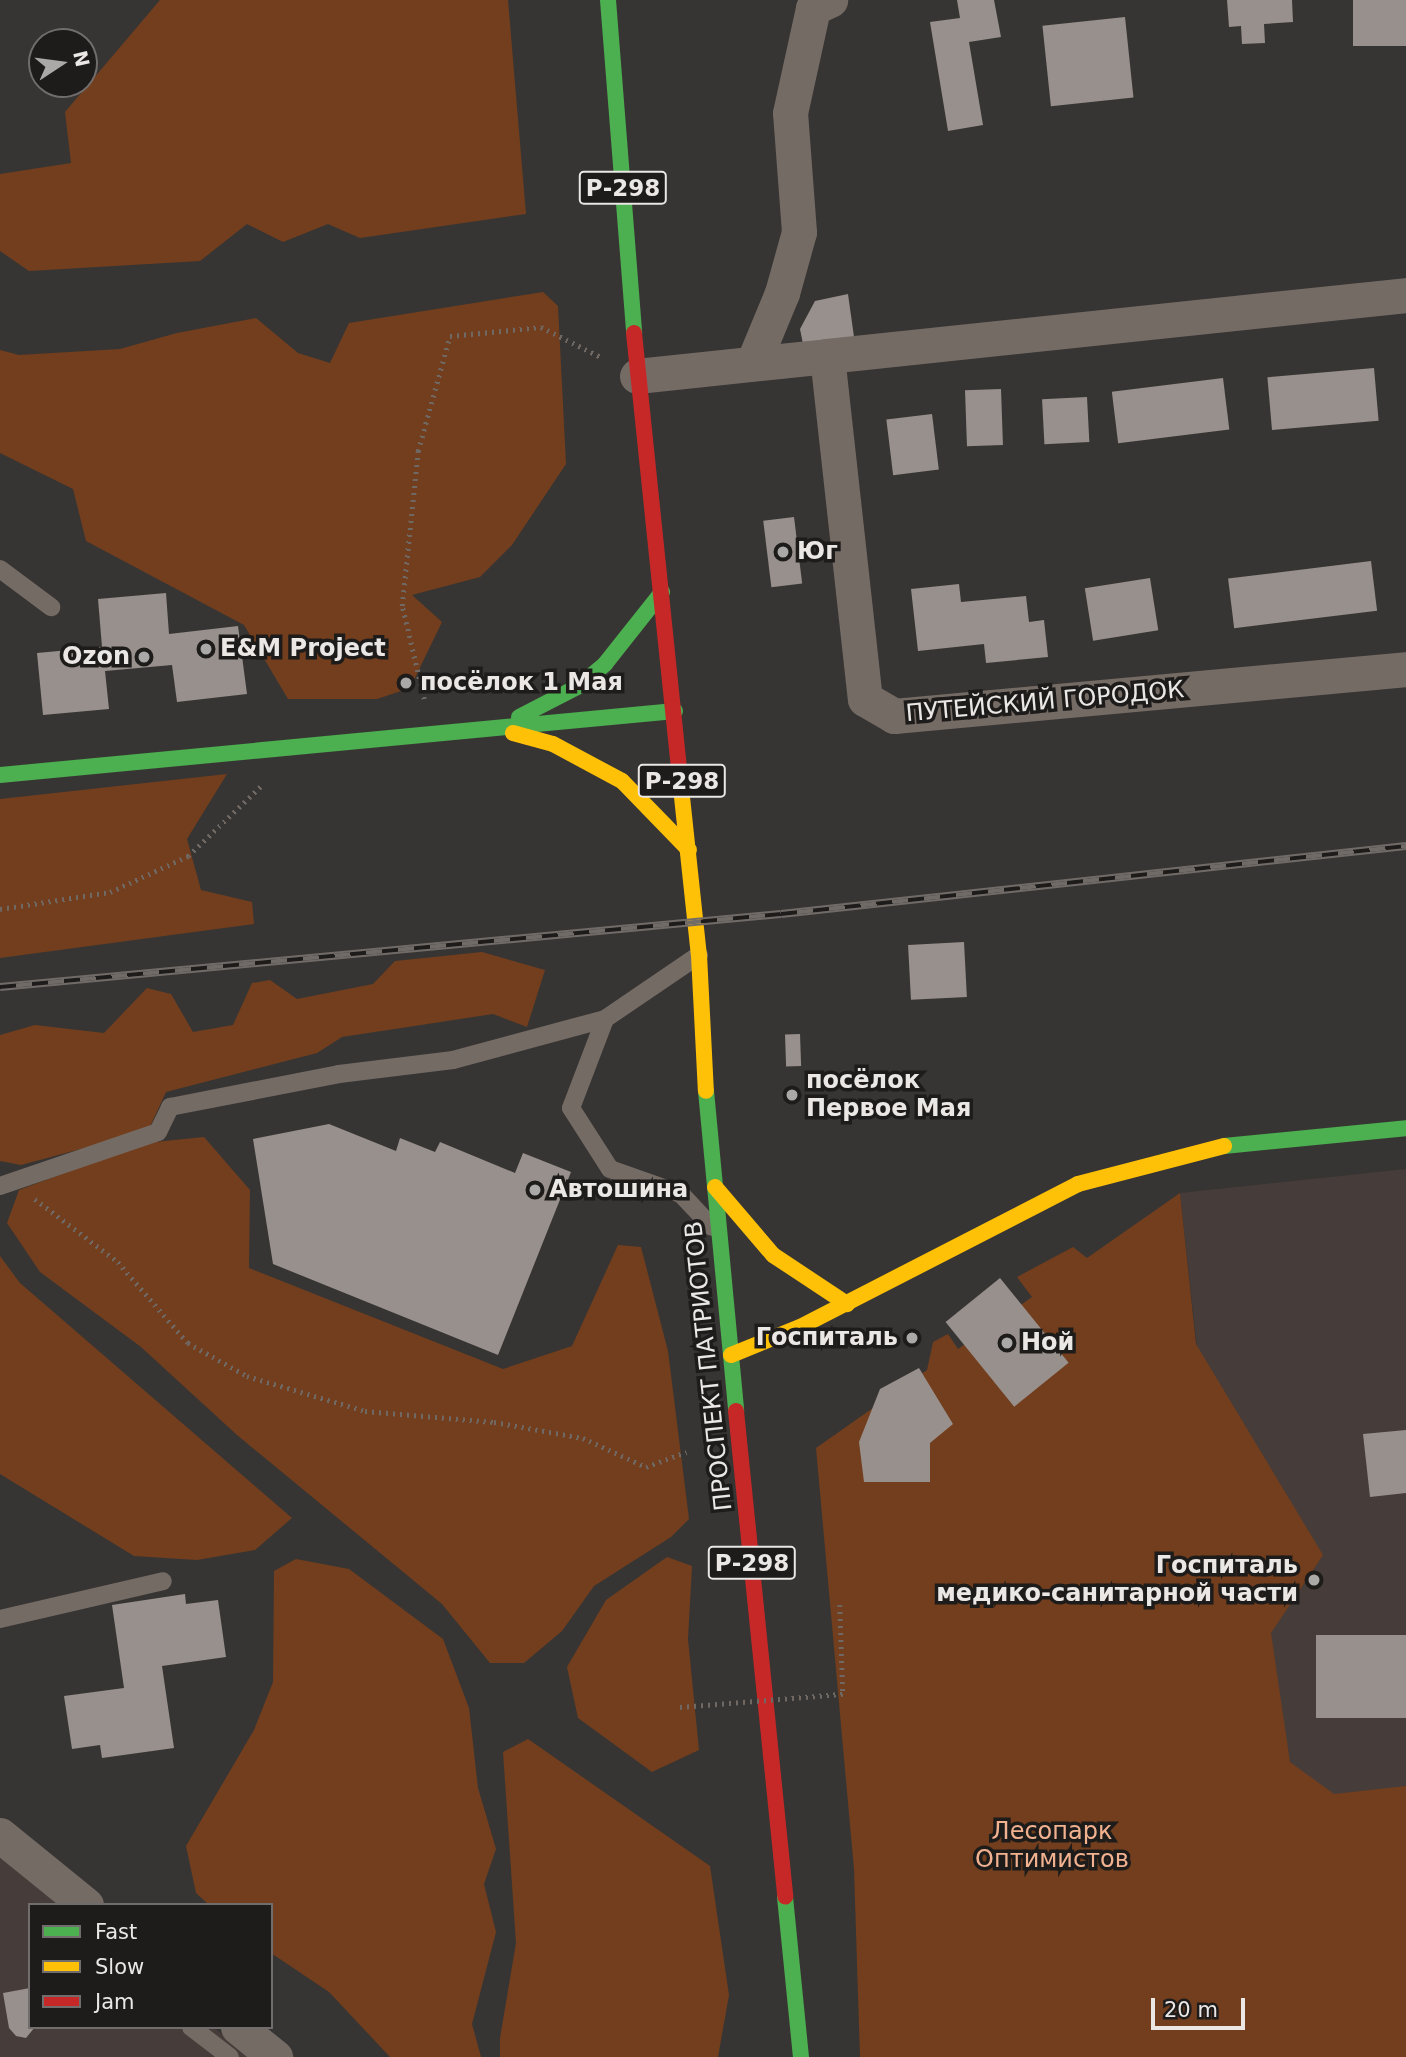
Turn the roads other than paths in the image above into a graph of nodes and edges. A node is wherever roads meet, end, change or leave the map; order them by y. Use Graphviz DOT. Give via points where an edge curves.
graph roads {
  1 [pos="608,0"];
  2 [pos="830,0"];
  3 [pos="1406,295"];
  4 [pos="827,356"];
  5 [pos="753,363"];
  6 [pos="637,376"];
  7 [pos="0,569"];
  8 [pos="662,592"];
  9 [pos="51,607"];
  10 [pos="1406,669"];
  11 [pos="675,711"];
  12 [pos="494,727"];
  13 [pos="0,775"];
  14 [pos="689,850"];
  15 [pos="699,955"];
  16 [pos="605,1019"];
  17 [pos="1406,1128"];
  18 [pos="0,1186"];
  19 [pos="715,1187"];
  20 [pos="719,1234"];
  21 [pos="847,1304"];
  22 [pos="731,1355"];
  23 [pos="163,1581"];
  24 [pos="0,1619"];
  25 [pos="0,1835"];
  26 [pos="84,1903"];
  27 [pos="194,2029"];
  28 [pos="240,2029"];
  29 [pos="230,2057"];
  30 [pos="275,2057"];
  31 [pos="801,2057"];
  1 -- 6 [label="main road, Р-298"];
  2 -- 5 [label="street" via="813,8 790,113 799,232 782,293"];
  3 -- 4 [label="street"];
  4 -- 5 [label="street"];
  4 -- 10 [label="street, ПУТЕЙСКИЙ ГОРОДОК" via="865,699 894,716"];
  5 -- 6 [label="street"];
  6 -- 8 [label="main road, Р-298"];
  7 -- 9 [label="lane"];
  8 -- 11 [label="main road, Р-298"];
  8 -- 12 [label="main road" via="622,647 579,686"];
  11 -- 12 [label="main road"];
  11 -- 14 [label="main road, ПРОСПЕКТ ПАТРИОТОВ / Р-298"];
  12 -- 13 [label="main road"];
  12 -- 14 [label="main road" via="591,761 622,781"];
  14 -- 15 [label="main road, ПРОСПЕКТ ПАТРИОТОВ / Р-298"];
  15 -- 16 [label="lane"];
  15 -- 19 [label="main road, ПРОСПЕКТ ПАТРИОТОВ / Р-298"];
  16 -- 18 [label="lane" via="453,1060 339,1074 170,1107 158,1132"];
  16 -- 20 [label="lane" via="571,1108 610,1169 681,1194"];
  17 -- 21 [label="main road" via="1228,1145 1078,1184"];
  19 -- 20 [label="main road, ПРОСПЕКТ ПАТРИОТОВ / Р-298"];
  19 -- 21 [label="main road" via="774,1255"];
  20 -- 22 [label="main road, ПРОСПЕКТ ПАТРИОТОВ / Р-298"];
  21 -- 22 [label="main road"];
  22 -- 31 [label="main road, ПРОСПЕКТ ПАТРИОТОВ / Р-298"];
  23 -- 24 [label="lane"];
  25 -- 26 [label="street"];
  27 -- 29 [label="lane"];
  28 -- 30 [label="street"];
}
